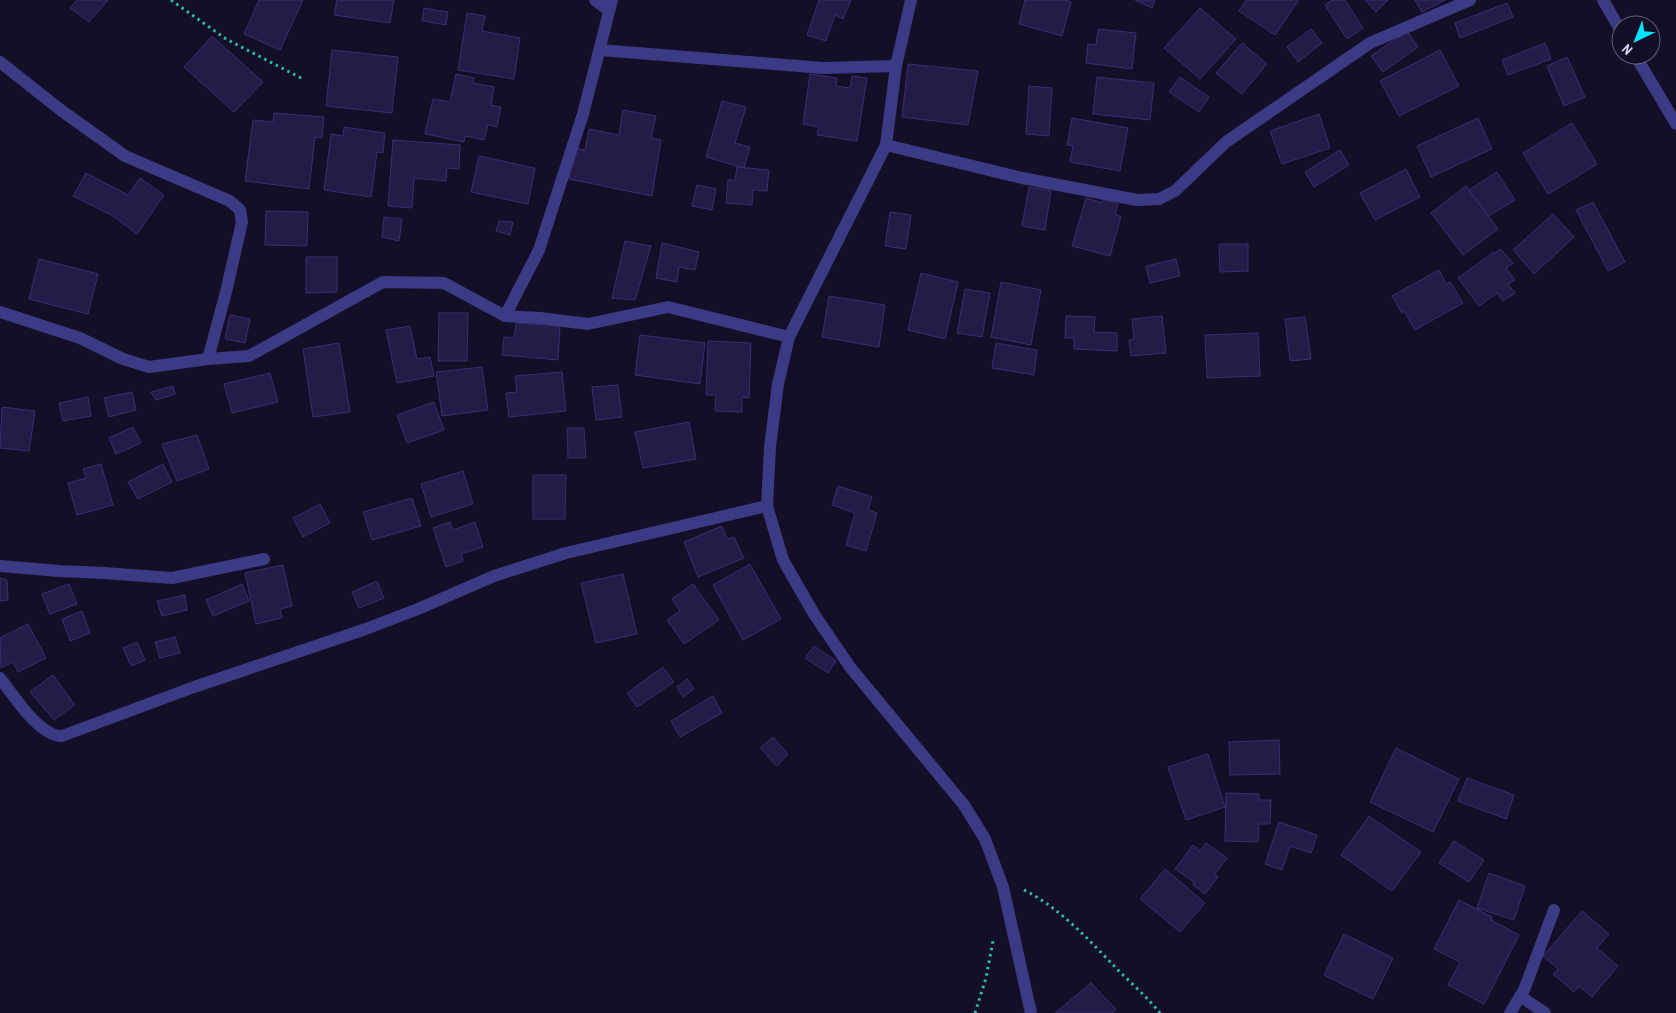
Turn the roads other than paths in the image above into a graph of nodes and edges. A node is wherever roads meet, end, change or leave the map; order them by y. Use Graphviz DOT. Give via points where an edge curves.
graph roads {
  1 [pos="595,0"];
  2 [pos="911,0"];
  3 [pos="1470,0"];
  4 [pos="1602,0"];
  5 [pos="610,5"];
  6 [pos="1611,15"];
  7 [pos="600,50"];
  8 [pos="0,62"];
  9 [pos="1641,65"];
  10 [pos="896,66"];
  11 [pos="1676,124"];
  12 [pos="886,145"];
  13 [pos="0,312"];
  14 [pos="505,316"];
  15 [pos="789,337"];
  16 [pos="208,359"];
  17 [pos="766,506"];
  18 [pos="264,559"];
  19 [pos="0,566"];
  20 [pos="0,678"];
  21 [pos="1554,910"];
  22 [pos="1520,996"];
  23 [pos="1031,1013"];
  24 [pos="1510,1013"];
  25 [pos="1545,1013"];
  1 -- 5 [label="street"];
  2 -- 10 [label="street"];
  3 -- 12 [label="street" via="1370,43 1226,142 1175,191 1159,199 1138,200 1022,178"];
  4 -- 6 [label="street"];
  5 -- 7 [label="street"];
  7 -- 10 [label="street" via="823,68"];
  7 -- 14 [label="street" via="539,250"];
  8 -- 16 [label="street" via="62,112 125,156 230,201 240,210 242,222"];
  9 -- 11 [label="street"];
  10 -- 12 [label="street"];
  12 -- 15 [label="street"];
  13 -- 16 [label="street" via="80,338 123,359 149,367"];
  14 -- 15 [label="street" via="588,324 668,307"];
  14 -- 16 [label="street" via="444,282 383,282 248,356"];
  15 -- 17 [label="street" via="777,393"];
  17 -- 20 [label="street" via="566,553 494,576 418,609 62,736 55,736 32,718"];
  17 -- 23 [label="street" via="783,560 814,614 850,667 964,806 985,839 1004,887"];
  18 -- 19 [label="street" via="172,578"];
  21 -- 22 [label="street"];
  22 -- 24 [label="street"];
  22 -- 25 [label="street"];
}
